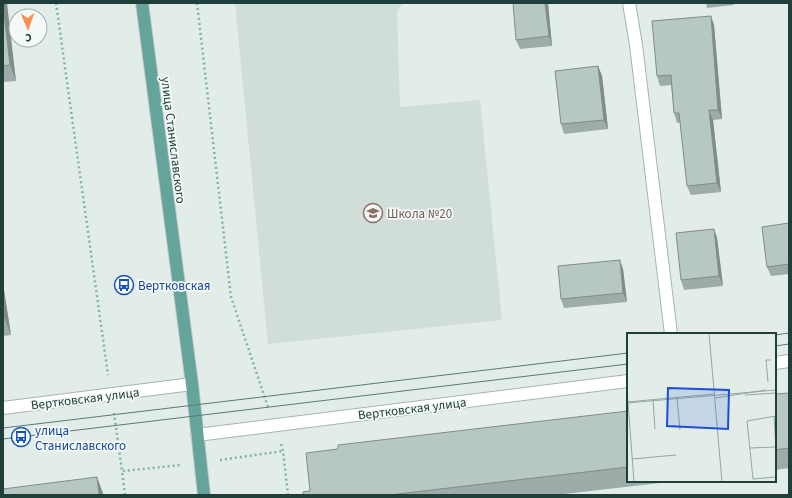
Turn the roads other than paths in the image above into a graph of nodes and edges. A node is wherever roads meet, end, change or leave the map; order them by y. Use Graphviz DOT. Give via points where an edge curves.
graph roads {
  1 [pos="142,3"];
  2 [pos="629,3"];
  3 [pos="671,333"];
  4 [pos="789,361"];
  5 [pos="776,363"];
  6 [pos="627,381"];
  7 [pos="192,384"];
  8 [pos="3,408"];
  9 [pos="197,435"];
  10 [pos="204,495"];
  1 -- 7 [label="main road, улица Станиславского"];
  2 -- 3 [label="street"];
  4 -- 5 [label="street"];
  6 -- 9 [label="street, Вертковская улица"];
  7 -- 8 [label="street, Вертковская улица"];
  7 -- 9 [label="main road, улица Станиславского"];
  9 -- 10 [label="main road, улица Станиславского"];
}
